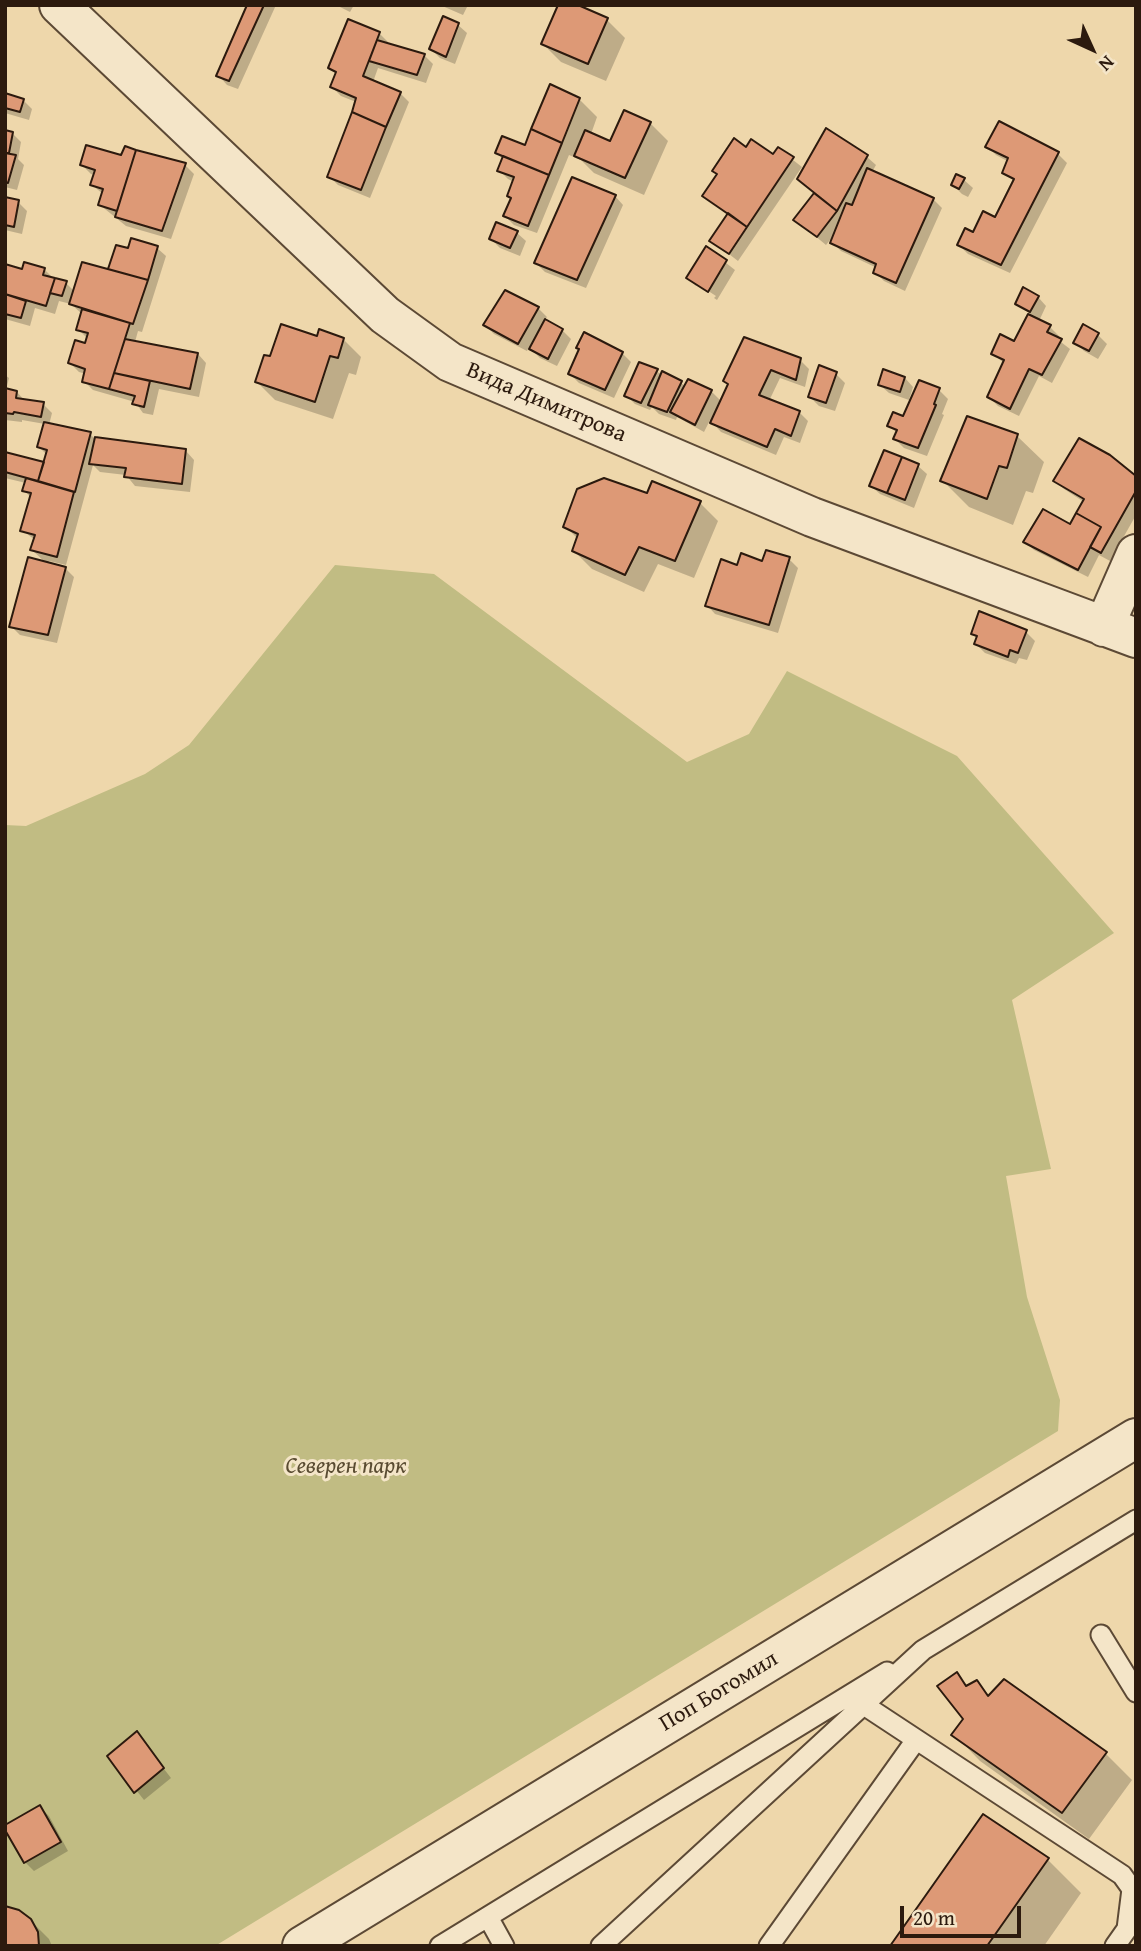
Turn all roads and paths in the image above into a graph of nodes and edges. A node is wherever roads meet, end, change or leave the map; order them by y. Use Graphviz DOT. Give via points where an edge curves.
graph roads {
  1 [pos="60,5"];
  2 [pos="1136,554"];
  3 [pos="1120,632"];
  4 [pos="1136,1438"];
  5 [pos="1136,1520"];
  6 [pos="1101,1635"];
  7 [pos="923,1650"];
  8 [pos="1136,1692"];
  9 [pos="863,1705"];
  10 [pos="916,1740"];
  11 [pos="488,1917"];
  12 [pos="302,1946"];
  13 [pos="440,1946"];
  14 [pos="504,1946"];
  15 [pos="601,1946"];
  16 [pos="769,1946"];
  17 [pos="1115,1946"];
  1 -- 3 [label="street, Вида Димитрова" via="385,315 450,362 812,517"];
  2 -- 3 [label="street"];
  4 -- 12 [label="street, Поп Богомил"];
  5 -- 7 [label="lane"];
  6 -- 8 [label="lane"];
  7 -- 9 [label="lane"];
  7 -- 11 [label="lane"];
  9 -- 10 [label="lane"];
  9 -- 15 [label="lane"];
  10 -- 16 [label="lane"];
  10 -- 17 [label="lane" via="1122,1875 1132,1889 1127,1929"];
  11 -- 13 [label="lane"];
  11 -- 14 [label="lane"];
}
